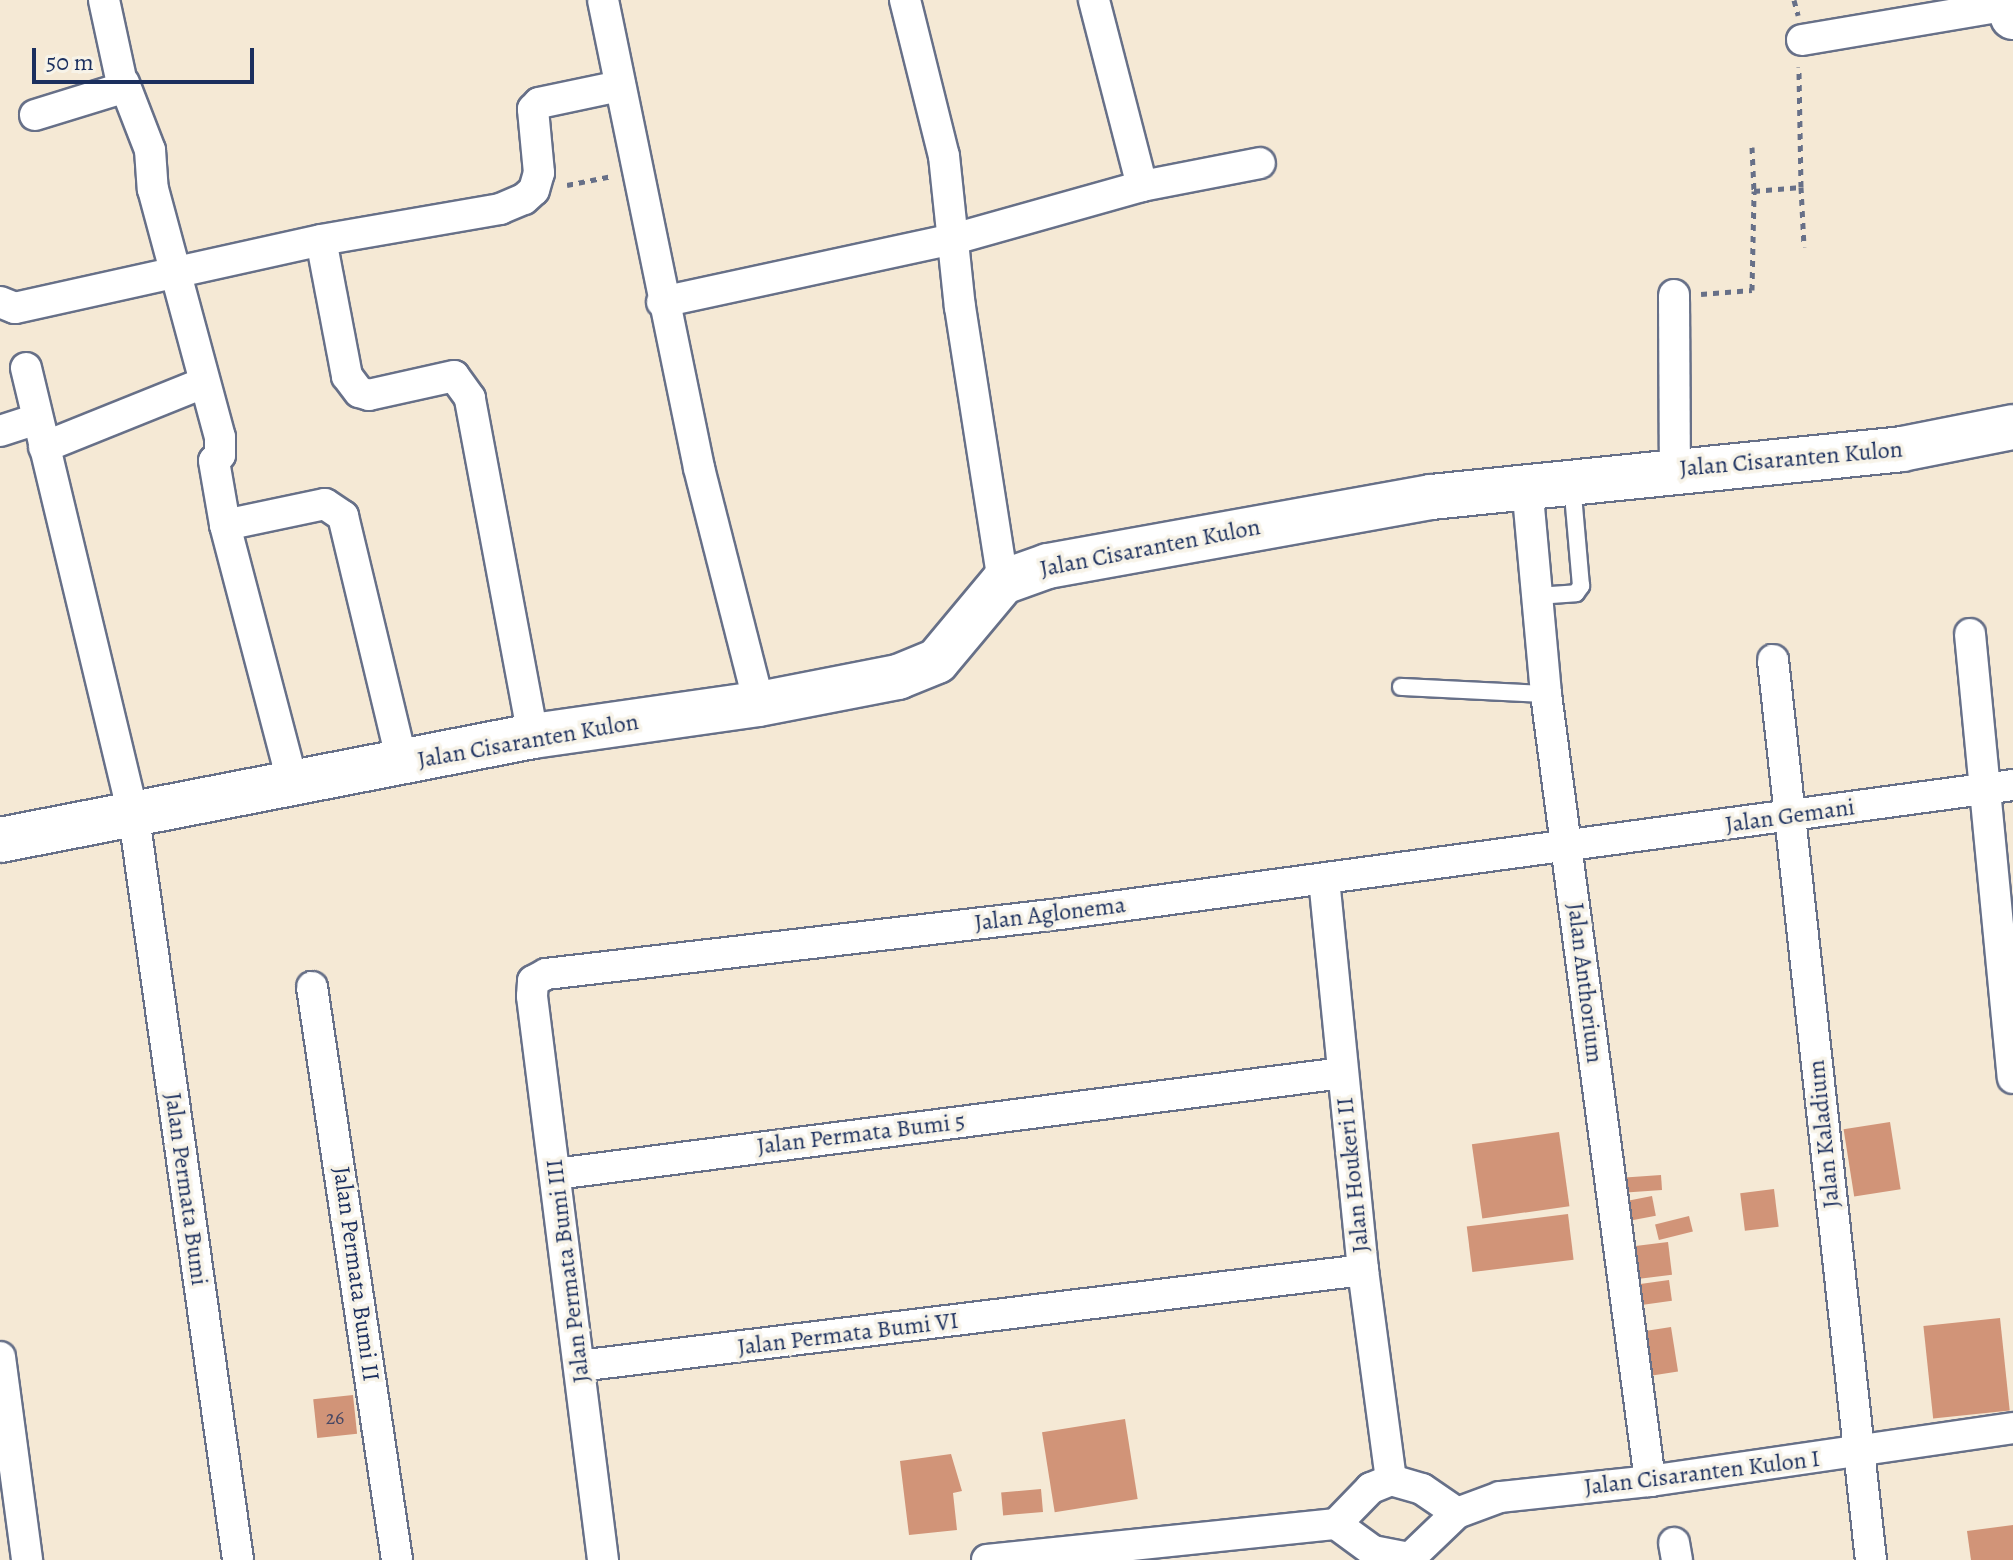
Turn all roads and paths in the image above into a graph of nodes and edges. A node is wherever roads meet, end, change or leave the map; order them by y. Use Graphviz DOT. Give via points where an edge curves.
graph roads {
  1 [pos="104,0"];
  2 [pos="603,0"];
  3 [pos="905,0"];
  4 [pos="1094,0"];
  5 [pos="1794,0"];
  6 [pos="2009,7"];
  7 [pos="1802,40"];
  8 [pos="124,83"];
  9 [pos="620,86"];
  10 [pos="35,115"];
  11 [pos="1752,147"];
  12 [pos="1260,163"];
  13 [pos="637,172"];
  14 [pos="1142,186"];
  15 [pos="1801,187"];
  16 [pos="534,190"];
  17 [pos="1754,191"];
  18 [pos="954,239"];
  19 [pos="321,240"];
  20 [pos="1804,247"];
  21 [pos="175,270"];
  22 [pos="1674,295"];
  23 [pos="0,302"];
  24 [pos="662,302"];
  25 [pos="26,368"];
  26 [pos="203,383"];
  27 [pos="2013,427"];
  28 [pos="0,431"];
  29 [pos="41,433"];
  30 [pos="1675,470"];
  31 [pos="1572,480"];
  32 [pos="1527,485"];
  33 [pos="225,525"];
  34 [pos="1003,582"];
  35 [pos="1537,596"];
  36 [pos="1970,634"];
  37 [pos="1773,660"];
  38 [pos="1401,687"];
  39 [pos="1546,694"];
  40 [pos="759,704"];
  41 [pos="533,736"];
  42 [pos="402,762"];
  43 [pos="293,784"];
  44 [pos="2013,785"];
  45 [pos="1982,789"];
  46 [pos="1789,816"];
  47 [pos="134,817"];
  48 [pos="0,840"];
  49 [pos="1568,848"];
  50 [pos="1324,879"];
  51 [pos="533,981"];
  52 [pos="312,987"];
  53 [pos="1342,1073"];
  54 [pos="2013,1078"];
  55 [pos="556,1174"];
  56 [pos="1363,1270"];
  57 [pos="1116,1301"];
  58 [pos="0,1357"];
  59 [pos="579,1366"];
  60 [pos="2013,1428"];
  61 [pos="1859,1453"];
  62 [pos="1391,1480"];
  63 [pos="1650,1481"];
  64 [pos="1457,1513"];
  65 [pos="1336,1524"];
  66 [pos="1410,1559"];
  67 [pos="27,1560"];
  68 [pos="238,1560"];
  69 [pos="397,1560"];
  70 [pos="603,1560"];
  71 [pos="987,1560"];
  72 [pos="1871,1560"];
  1 -- 8 [label="street"];
  2 -- 9 [label="street"];
  3 -- 18 [label="street" via="933,97"];
  4 -- 14 [label="street"];
  5 -- 7 [label="path"];
  6 -- 7 [label="street"];
  7 -- 15 [label="path" via="1797,46"];
  8 -- 10 [label="street" via="119,90"];
  8 -- 21 [label="street" via="150,150 153,189"];
  9 -- 13 [label="street"];
  9 -- 16 [label="street" via="539,103 533,109 539,173"];
  11 -- 17 [label="path"];
  12 -- 14 [label="street"];
  13 -- 16 [label="path"];
  13 -- 24 [label="street"];
  14 -- 18 [label="street"];
  15 -- 17 [label="path"];
  15 -- 20 [label="path"];
  16 -- 19 [label="street" via="500,209"];
  17 -- 22 [label="path" via="1752,290"];
  18 -- 24 [label="street"];
  18 -- 34 [label="street"];
  19 -- 21 [label="street"];
  19 -- 41 [label="street" via="347,376 359,392 369,395 454,376 470,398"];
  21 -- 23 [label="street" via="15,308"];
  21 -- 26 [label="street"];
  22 -- 30 [label="street"];
  24 -- 40 [label="street"];
  25 -- 29 [label="street, Jalan Permata Bumi"];
  26 -- 29 [label="street"];
  26 -- 33 [label="street" via="220,437 220,455 214,461"];
  27 -- 30 [label="main road, Jalan Cisaranten Kulon" via="1902,449"];
  28 -- 29 [label="street"];
  29 -- 47 [label="street, Jalan Permata Bumi"];
  30 -- 31 [label="main road, Jalan Cisaranten Kulon"];
  31 -- 32 [label="main road, Jalan Cisaranten Kulon"];
  31 -- 35 [label="lane" via="1581,586 1576,593"];
  32 -- 34 [label="main road, Jalan Cisaranten Kulon" via="1328,514 1063,563"];
  32 -- 35 [label="street, Jalan Anthorium"];
  33 -- 42 [label="street" via="325,504 343,516"];
  33 -- 43 [label="street"];
  34 -- 40 [label="main road, Jalan Cisaranten Kulon" via="937,661 916,673"];
  35 -- 39 [label="street, Jalan Anthorium"];
  36 -- 45 [label="street"];
  37 -- 46 [label="street, Jalan Kaladium"];
  38 -- 39 [label="lane"];
  39 -- 49 [label="street, Jalan Anthorium"];
  40 -- 41 [label="main road, Jalan Cisaranten Kulon"];
  41 -- 42 [label="main road, Jalan Cisaranten Kulon"];
  42 -- 43 [label="main road, Jalan Cisaranten Kulon"];
  43 -- 47 [label="main road, Jalan Cisaranten Kulon"];
  44 -- 45 [label="street, Jalan Gemani"];
  45 -- 46 [label="street, Jalan Gemani"];
  45 -- 54 [label="street"];
  46 -- 49 [label="street, Jalan Gemani"];
  46 -- 61 [label="street, Jalan Kaladium"];
  47 -- 48 [label="main road, Jalan Cisaranten Kulon"];
  47 -- 68 [label="street, Jalan Permata Bumi"];
  49 -- 50 [label="street, Jalan Aglonema"];
  49 -- 63 [label="street, Jalan Anthorium"];
  50 -- 51 [label="street, Jalan Aglonema" via="546,974"];
  50 -- 53 [label="street, Jalan Houkeri II"];
  51 -- 55 [label="street, Jalan Permata Bumi III"];
  52 -- 69 [label="street, Jalan Permata Bumi II"];
  53 -- 55 [label="street, Jalan Permata Bumi 5"];
  53 -- 56 [label="street, Jalan Houkeri II"];
  55 -- 59 [label="street, Jalan Permata Bumi III"];
  56 -- 57 [label="street, Jalan Houkeri II"];
  56 -- 62 [label="street"];
  57 -- 59 [label="street, Jalan Permata Bumi VI"];
  58 -- 67 [label="street"];
  59 -- 70 [label="street, Jalan Permata Bumi III"];
  60 -- 61 [label="street, Jalan Cisaranten Kulon I"];
  61 -- 63 [label="street, Jalan Cisaranten Kulon I"];
  61 -- 72 [label="street, Jalan Kaladium"];
  62 -- 64 [label="street" via="1422,1489"];
  62 -- 65 [label="street" via="1371,1488"];
  63 -- 64 [label="street, Jalan Cisaranten Kulon I" via="1500,1497"];
  64 -- 66 [label="street, Jalan Cisaranten Kulon I"];
  65 -- 66 [label="street" via="1373,1551"];
  65 -- 71 [label="street"];
}
